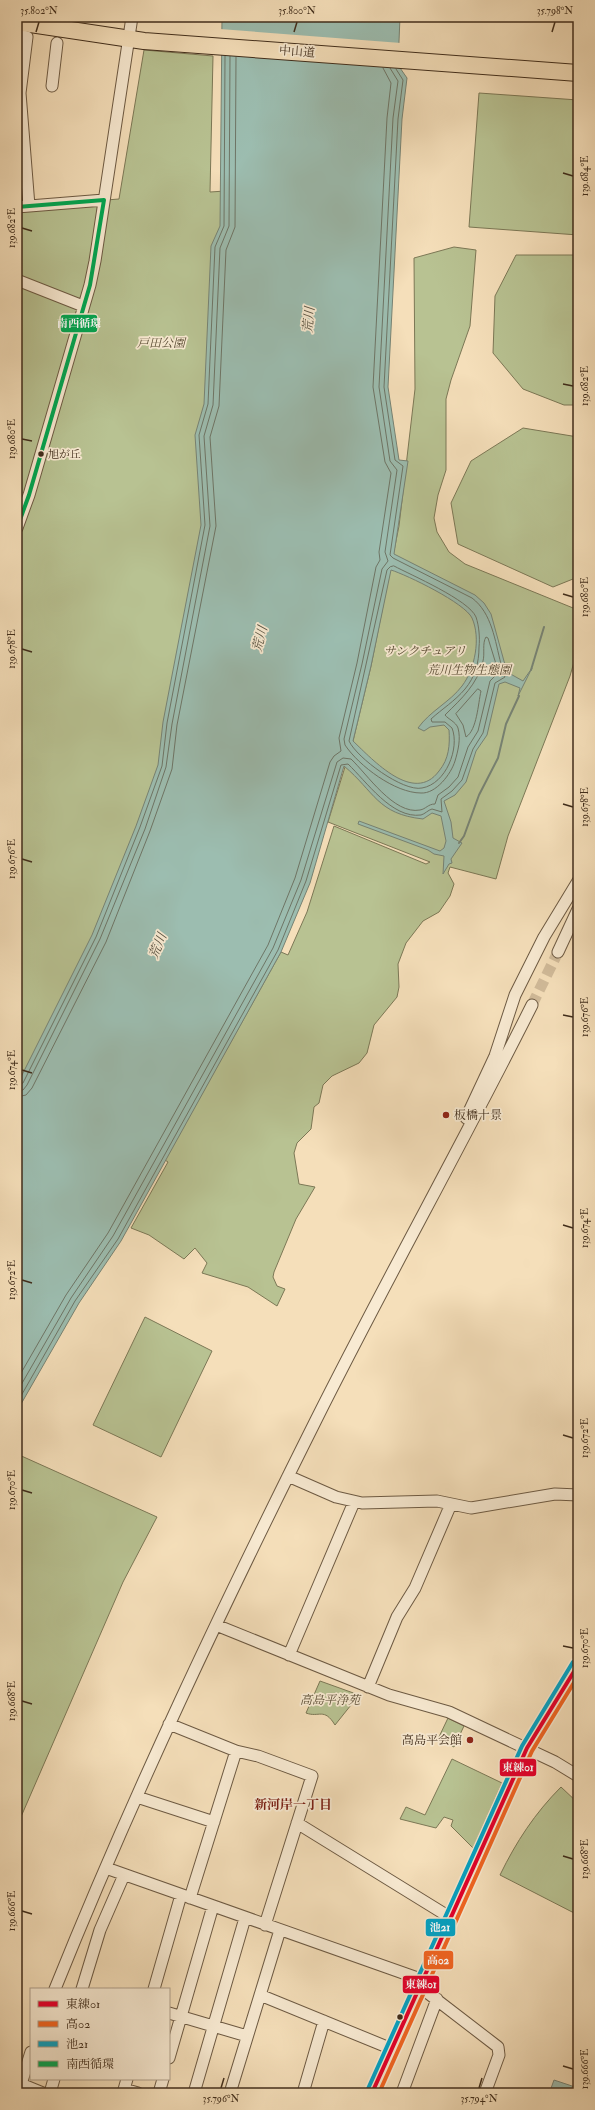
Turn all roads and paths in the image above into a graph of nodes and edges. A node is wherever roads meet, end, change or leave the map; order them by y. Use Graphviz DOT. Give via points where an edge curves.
graph roads {
  1 [pos="40,17"];
  2 [pos="17,22"];
  3 [pos="130,29"];
  4 [pos="17,34"];
  5 [pos="147,36"];
  6 [pos="57,43"];
  7 [pos="578,64"];
  8 [pos="578,73"];
  9 [pos="52,86"];
  10 [pos="19,93"];
  11 [pos="104,200"];
  12 [pos="29,206"];
  13 [pos="17,208"];
  14 [pos="17,280"];
  15 [pos="83,306"];
  16 [pos="17,528"];
  17 [pos="578,881"];
  18 [pos="578,909"];
  19 [pos="558,952"];
  20 [pos="532,1005"];
  21 [pos="459,1146"];
  22 [pos="288,1476"];
  23 [pos="578,1495"];
  24 [pos="354,1502"];
  25 [pos="451,1504"];
  26 [pos="216,1625"];
  27 [pos="289,1655"];
  28 [pos="578,1665"];
  29 [pos="368,1687"];
  30 [pos="169,1724"];
  31 [pos="527,1748"];
  32 [pos="236,1751"];
  33 [pos="578,1776"];
  34 [pos="137,1797"];
  35 [pos="214,1822"];
  36 [pos="297,1823"];
  37 [pos="106,1868"];
  38 [pos="124,1875"];
  39 [pos="186,1897"];
  40 [pos="213,1906"];
  41 [pos="244,1918"];
  42 [pos="451,1918"];
  43 [pos="265,1924"];
  44 [pos="280,1930"];
  45 [pos="422,1984"];
  46 [pos="55,1988"];
  47 [pos="82,1988"];
  48 [pos="154,1988"];
  49 [pos="260,1995"];
  50 [pos="437,1999"];
  51 [pos="170,2013"];
  52 [pos="181,2017"];
  53 [pos="324,2021"];
  54 [pos="213,2026"];
  55 [pos="247,2036"];
  56 [pos="392,2049"];
  57 [pos="30,2055"];
  58 [pos="170,2055"];
  59 [pos="54,2080"];
  60 [pos="163,2080"];
  61 [pos="125,2087"];
  62 [pos="19,2088"];
  63 [pos="43,2093"];
  64 [pos="50,2093"];
  65 [pos="138,2093"];
  66 [pos="159,2093"];
  67 [pos="194,2093"];
  68 [pos="230,2093"];
  69 [pos="303,2093"];
  70 [pos="372,2093"];
  71 [pos="402,2093"];
  72 [pos="485,2093"];
  1 -- 3 [label="highway, 中山道" via="67,23"];
  2 -- 3 [label="highway, 中山道"];
  3 -- 5 [label="highway, 中山道"];
  3 -- 11 [label="street"];
  4 -- 10 [label="street" via="27,37"];
  5 -- 7 [label="highway, 中山道"];
  5 -- 8 [label="highway, 中山道"];
  6 -- 9 [label="street"];
  10 -- 12 [label="street"];
  11 -- 12 [label="street"];
  11 -- 15 [label="street" via="95,261"];
  12 -- 13 [label="street"];
  14 -- 15 [label="street"];
  15 -- 16 [label="street" via="29,495"];
  17 -- 21 [label="street" via="544,936 515,996 495,1056 461,1131"];
  18 -- 19 [label="street"];
  20 -- 21 [label="street"];
  21 -- 22 [label="street"];
  22 -- 24 [label="street"];
  22 -- 26 [label="street"];
  23 -- 25 [label="street" via="555,1494 471,1508"];
  24 -- 25 [label="street" via="429,1501"];
  24 -- 27 [label="street"];
  25 -- 29 [label="street" via="416,1588 397,1617"];
  26 -- 27 [label="street"];
  26 -- 30 [label="street"];
  27 -- 29 [label="street"];
  28 -- 31 [label="street"];
  29 -- 31 [label="street" via="449,1712"];
  30 -- 32 [label="street"];
  30 -- 34 [label="street"];
  31 -- 33 [label="street"];
  31 -- 42 [label="street"];
  32 -- 35 [label="street"];
  32 -- 36 [label="street" via="258,1756 312,1776"];
  34 -- 35 [label="street"];
  34 -- 37 [label="street"];
  35 -- 39 [label="street"];
  36 -- 42 [label="street"];
  36 -- 43 [label="street"];
  37 -- 38 [label="street"];
  37 -- 46 [label="street"];
  38 -- 39 [label="street"];
  38 -- 47 [label="street" via="100,1930"];
  39 -- 40 [label="street"];
  39 -- 48 [label="street"];
  40 -- 41 [label="street"];
  40 -- 52 [label="street"];
  41 -- 43 [label="street"];
  41 -- 54 [label="street"];
  42 -- 45 [label="street"];
  43 -- 44 [label="street"];
  44 -- 45 [label="street"];
  44 -- 49 [label="street"];
  45 -- 50 [label="street"];
  45 -- 56 [label="street"];
  49 -- 53 [label="street"];
  49 -- 55 [label="street"];
  50 -- 71 [label="street"];
  50 -- 72 [label="street" via="499,2049"];
  51 -- 52 [label="street"];
  52 -- 54 [label="street"];
  52 -- 58 [label="street"];
  53 -- 56 [label="street"];
  53 -- 69 [label="street"];
  54 -- 55 [label="street"];
  54 -- 67 [label="street"];
  55 -- 68 [label="street"];
  56 -- 70 [label="street"];
  57 -- 62 [label="street"];
  59 -- 64 [label="street"];
  60 -- 66 [label="street"];
  61 -- 65 [label="street"];
  62 -- 63 [label="street"];
}
